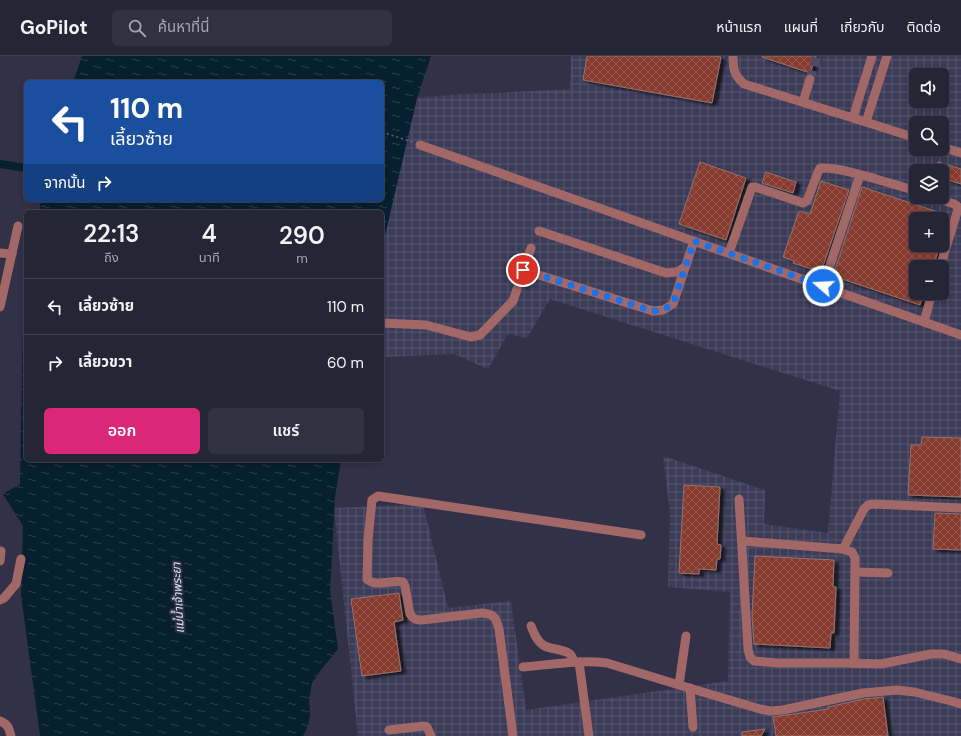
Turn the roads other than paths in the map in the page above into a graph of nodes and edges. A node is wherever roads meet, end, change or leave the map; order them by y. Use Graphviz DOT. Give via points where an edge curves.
graph roads {
  1 [pos="733,56"];
  2 [pos="872,56"];
  3 [pos="887,56"];
  4 [pos="810,79"];
  5 [pos="803,102"];
  6 [pos="854,118"];
  7 [pos="866,122"];
  8 [pos="909,136"];
  9 [pos="420,145"];
  10 [pos="949,149"];
  11 [pos="961,153"];
  12 [pos="860,175"];
  13 [pos="909,189"];
  14 [pos="949,202"];
  15 [pos="18,226"];
  16 [pos="539,232"];
  17 [pos="694,241"];
  18 [pos="531,248"];
  19 [pos="0,253"];
  20 [pos="728,253"];
  21 [pos="12,254"];
  22 [pos="942,260"];
  23 [pos="685,267"];
  24 [pos="523,270"];
  25 [pos="823,286"];
  26 [pos="930,300"];
  27 [pos="0,307"];
  28 [pos="924,322"];
  29 [pos="384,323"];
  30 [pos="961,335"];
  31 [pos="739,499"];
  32 [pos="961,508"];
  33 [pos="641,535"];
  34 [pos="742,541"];
  35 [pos="843,549"];
  36 [pos="1,551"];
  37 [pos="21,559"];
  38 [pos="0,561"];
  39 [pos="855,572"];
  40 [pos="888,573"];
  41 [pos="0,600"];
  42 [pos="531,626"];
  43 [pos="686,636"];
  44 [pos="961,659"];
  45 [pos="576,662"];
  46 [pos="854,663"];
  47 [pos="523,667"];
  48 [pos="679,686"];
  49 [pos="690,688"];
  50 [pos="961,704"];
  51 [pos="0,721"];
  52 [pos="693,727"];
  53 [pos="389,730"];
  54 [pos="10,736"];
  55 [pos="431,736"];
  56 [pos="513,736"];
  57 [pos="588,736"];
  1 -- 5 [label="street" via="733,69 744,84"];
  2 -- 6 [label="street"];
  3 -- 7 [label="street"];
  4 -- 5 [label="street"];
  5 -- 6 [label="street"];
  6 -- 7 [label="street"];
  7 -- 8 [label="street"];
  9 -- 17 [label="street"];
  10 -- 11 [label="street"];
  12 -- 13 [label="street"];
  12 -- 20 [label="street" via="835,168 820,168 807,202 803,203 752,187"];
  12 -- 25 [label="street"];
  14 -- 22 [label="street" via="958,209"];
  15 -- 21 [label="street"];
  16 -- 23 [label="street" via="666,273 676,272"];
  17 -- 20 [label="street"];
  17 -- 23 [label="street"];
  18 -- 24 [label="street"];
  19 -- 21 [label="street"];
  20 -- 25 [label="street"];
  21 -- 27 [label="street"];
  23 -- 24 [label="street" via="673,304 663,310 653,311"];
  24 -- 29 [label="street" via="513,301 480,335 471,337 426,325"];
  25 -- 28 [label="street"];
  26 -- 28 [label="street"];
  28 -- 30 [label="street"];
  31 -- 34 [label="street"];
  32 -- 35 [label="street" via="874,504 868,506 864,508"];
  33 -- 56 [label="street" via="378,496 372,500 367,579 370,582 403,582 410,614 416,620 482,613 488,613 496,619"];
  34 -- 35 [label="street"];
  34 -- 46 [label="street" via="750,657 754,661 779,663"];
  35 -- 39 [label="street" via="852,552 855,558"];
  36 -- 38 [label="street"];
  37 -- 41 [label="street" via="16,584"];
  39 -- 40 [label="street"];
  39 -- 46 [label="street"];
  42 -- 45 [label="street" via="537,640 543,645 570,654"];
  43 -- 48 [label="street"];
  44 -- 46 [label="street" via="944,654 931,654 881,664"];
  45 -- 47 [label="street"];
  45 -- 48 [label="street" via="607,663"];
  45 -- 57 [label="street"];
  48 -- 49 [label="street"];
  49 -- 50 [label="street" via="770,711 863,693 897,690"];
  49 -- 52 [label="street"];
  51 -- 54 [label="street" via="7,725"];
  53 -- 55 [label="street" via="424,726"];
}
